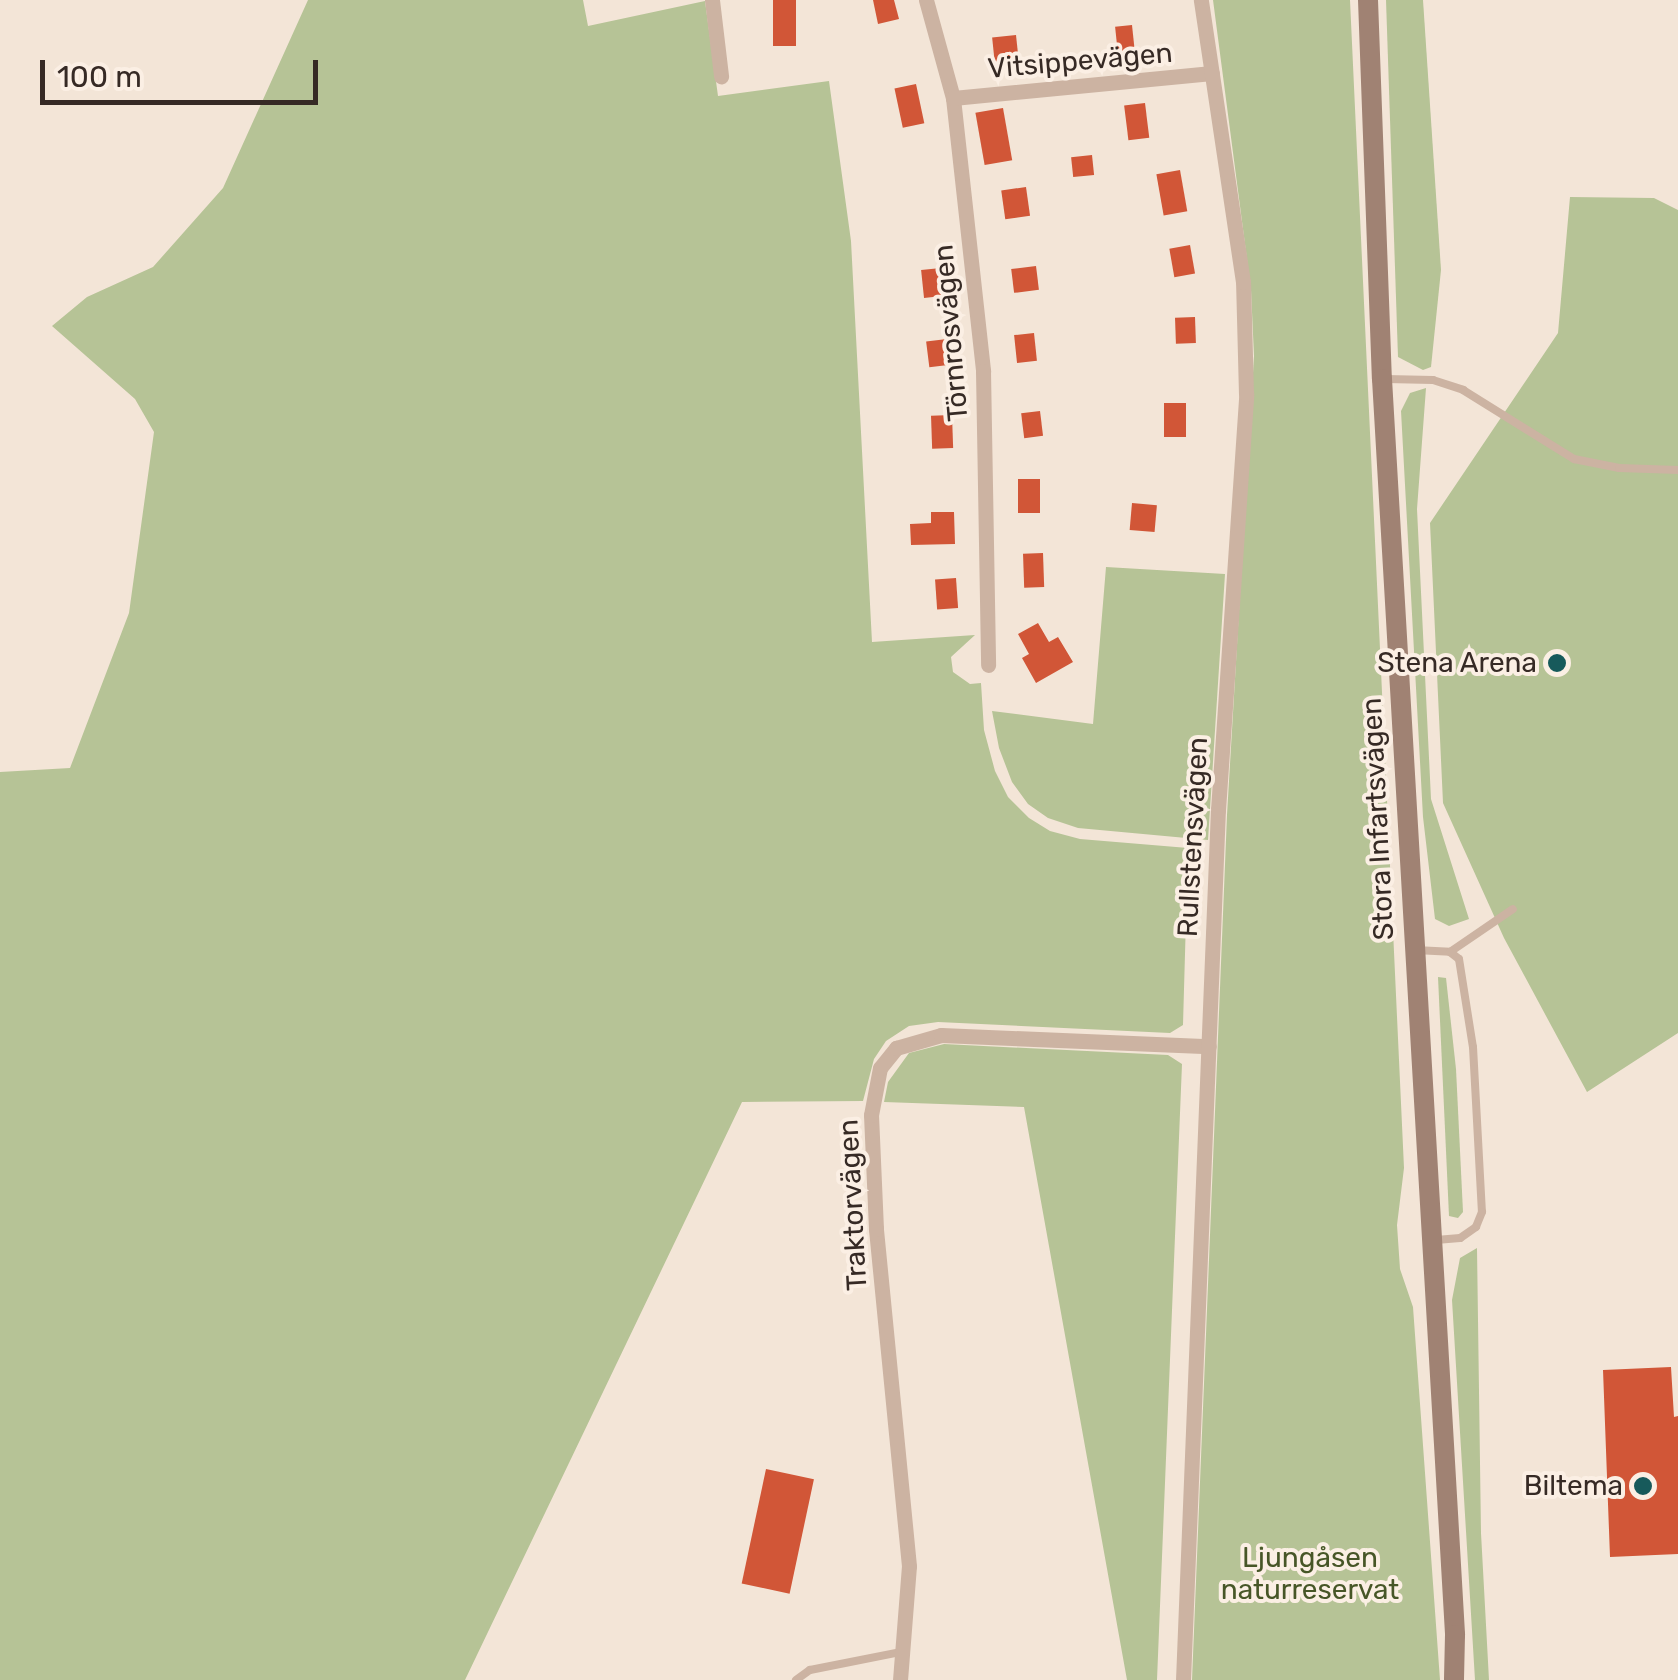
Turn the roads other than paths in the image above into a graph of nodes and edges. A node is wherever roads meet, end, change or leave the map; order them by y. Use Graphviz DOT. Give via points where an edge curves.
graph roads {
  1 [pos="712,0"];
  2 [pos="926,0"];
  3 [pos="1201,0"];
  4 [pos="1368,0"];
  5 [pos="1212,74"];
  6 [pos="721,76"];
  7 [pos="953,98"];
  8 [pos="1382,378"];
  9 [pos="1678,470"];
  10 [pos="988,665"];
  11 [pos="1513,910"];
  12 [pos="1412,950"];
  13 [pos="1450,952"];
  14 [pos="1210,1046"];
  15 [pos="1432,1240"];
  16 [pos="1455,1635"];
  17 [pos="904,1651"];
  18 [pos="796,1680"];
  19 [pos="900,1680"];
  20 [pos="1182,1680"];
  21 [pos="1454,1680"];
  22 [pos="1464,1680"];
  1 -- 6 [label="street"];
  2 -- 7 [label="street, Törnrosvägen"];
  3 -- 5 [label="street, Rullstensvägen"];
  4 -- 8 [label="main road, Stora Infartsvägen"];
  5 -- 7 [label="street, Vitsippevägen"];
  5 -- 14 [label="street, Rullstensvägen" via="1243,282 1246,361"];
  7 -- 10 [label="street, Törnrosvägen" via="983,371"];
  8 -- 9 [label="lane" via="1432,380 1464,390 1574,459"];
  8 -- 12 [label="main road, Stora Infartsvägen"];
  11 -- 13 [label="lane"];
  12 -- 13 [label="lane"];
  12 -- 15 [label="main road, Stora Infartsvägen"];
  13 -- 15 [label="lane" via="1459,958 1467,992 1482,1212 1476,1228 1460,1238"];
  14 -- 17 [label="street, Traktorvägen" via="941,1035 896,1048 880,1068 871,1115 909,1566"];
  14 -- 20 [label="street, Rullstensvägen"];
  15 -- 16 [label="main road, Stora Infartsvägen"];
  16 -- 21 [label="main road, Stora Infartsvägen"];
  16 -- 22 [label="main road, Stora Infartsvägen"];
  17 -- 18 [label="lane" via="810,1670"];
  17 -- 19 [label="street, Traktorvägen"];
}
